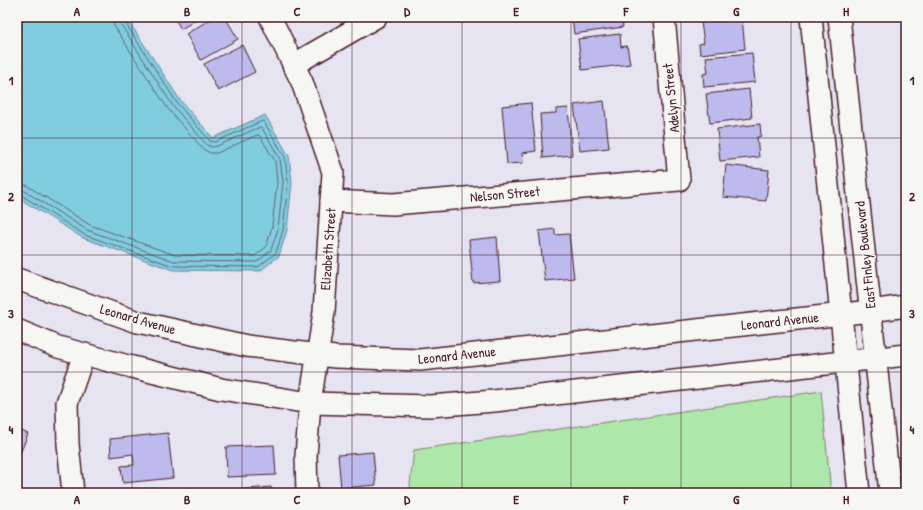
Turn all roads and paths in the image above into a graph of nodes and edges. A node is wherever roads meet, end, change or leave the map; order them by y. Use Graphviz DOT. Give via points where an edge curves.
graph roads {
  1 [pos="270,17"];
  2 [pos="376,17"];
  3 [pos="664,17"];
  4 [pos="811,17"];
  5 [pos="839,17"];
  6 [pos="294,65"];
  7 [pos="679,180"];
  8 [pos="331,201"];
  9 [pos="17,280"];
  10 [pos="906,306"];
  11 [pos="871,311"];
  12 [pos="841,314"];
  13 [pos="17,330"];
  14 [pos="84,354"];
  15 [pos="316,355"];
  16 [pos="906,355"];
  17 [pos="877,359"];
  18 [pos="845,363"];
  19 [pos="310,403"];
  20 [pos="73,493"];
  21 [pos="307,493"];
  22 [pos="859,493"];
  23 [pos="890,493"];
  1 -- 6 [label="street, Elizabeth Street"];
  2 -- 6 [label="street"];
  3 -- 7 [label="street, Adelyn Street"];
  4 -- 12 [label="street"];
  5 -- 11 [label="street, East Finley Boulevard"];
  6 -- 8 [label="street, Elizabeth Street" via="333,172"];
  7 -- 8 [label="street, Nelson Street" via="393,204"];
  8 -- 15 [label="street, Elizabeth Street" via="324,312"];
  9 -- 15 [label="street, Leonard Avenue" via="138,322 247,346"];
  10 -- 11 [label="street, Leonard Avenue"];
  11 -- 12 [label="street, Leonard Avenue"];
  11 -- 17 [label="street, East Finley Boulevard"];
  12 -- 15 [label="street, Leonard Avenue" via="420,360 334,358"];
  12 -- 18 [label="street"];
  13 -- 14 [label="street" via="58,347"];
  14 -- 19 [label="street" via="221,389"];
  14 -- 20 [label="street" via="67,402"];
  15 -- 19 [label="street, Elizabeth Street"];
  16 -- 17 [label="street"];
  17 -- 18 [label="street"];
  17 -- 23 [label="street, East Finley Boulevard"];
  18 -- 19 [label="street" via="430,406"];
  18 -- 22 [label="street"];
  19 -- 21 [label="street, Elizabeth Street" via="306,456"];
}
